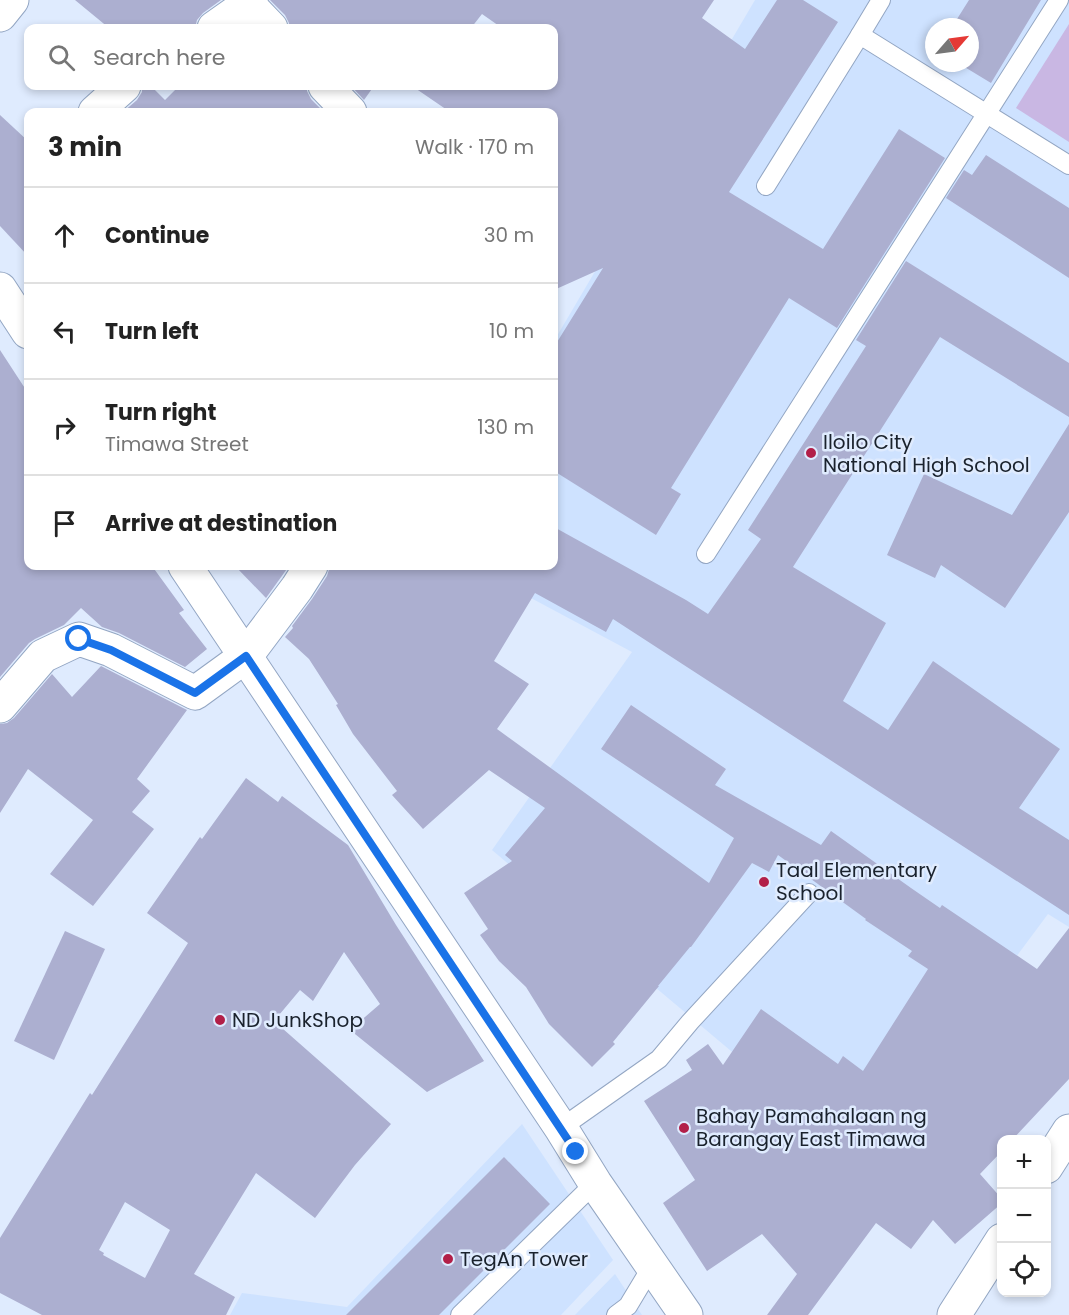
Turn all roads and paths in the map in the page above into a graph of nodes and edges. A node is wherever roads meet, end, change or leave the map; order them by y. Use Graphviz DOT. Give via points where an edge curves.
graph roads {
  1 [pos="12,0"];
  2 [pos="881,0"];
  3 [pos="1059,0"];
  4 [pos="249,2"];
  5 [pos="0,15"];
  6 [pos="219,24"];
  7 [pos="268,24"];
  8 [pos="860,35"];
  9 [pos="120,90"];
  10 [pos="329,90"];
  11 [pos="99,108"];
  12 [pos="346,108"];
  13 [pos="987,114"];
  14 [pos="1069,165"];
  15 [pos="766,186"];
  16 [pos="0,289"];
  17 [pos="24,326"];
  18 [pos="706,554"];
  19 [pos="188,570"];
  20 [pos="309,570"];
  21 [pos="246,656"];
  22 [pos="0,706"];
  23 [pos="809,893"];
  24 [pos="561,1128"];
  25 [pos="1069,1131"];
  26 [pos="1051,1160"];
  27 [pos="596,1183"];
  28 [pos="1000,1243"];
  29 [pos="652,1266"];
  30 [pos="626,1312"];
  31 [pos="460,1315"];
  32 [pos="686,1315"];
  33 [pos="954,1315"];
  1 -- 5 [label="street"];
  2 -- 8 [label="lane"];
  3 -- 13 [label="lane"];
  4 -- 6 [label="street"];
  4 -- 7 [label="street"];
  8 -- 13 [label="lane"];
  8 -- 15 [label="lane"];
  9 -- 11 [label="street"];
  10 -- 12 [label="street"];
  13 -- 14 [label="lane"];
  13 -- 18 [label="lane"];
  16 -- 17 [label="street"];
  19 -- 21 [label="street"];
  20 -- 21 [label="street"];
  21 -- 22 [label="street" via="195,693 111,650 79,639 43,656"];
  21 -- 24 [label="street"];
  23 -- 24 [label="lane" via="659,1059"];
  24 -- 27 [label="street"];
  25 -- 26 [label="street"];
  27 -- 29 [label="street"];
  27 -- 31 [label="lane"];
  28 -- 33 [label="street"];
  29 -- 30 [label="lane"];
  29 -- 32 [label="street"];
}
